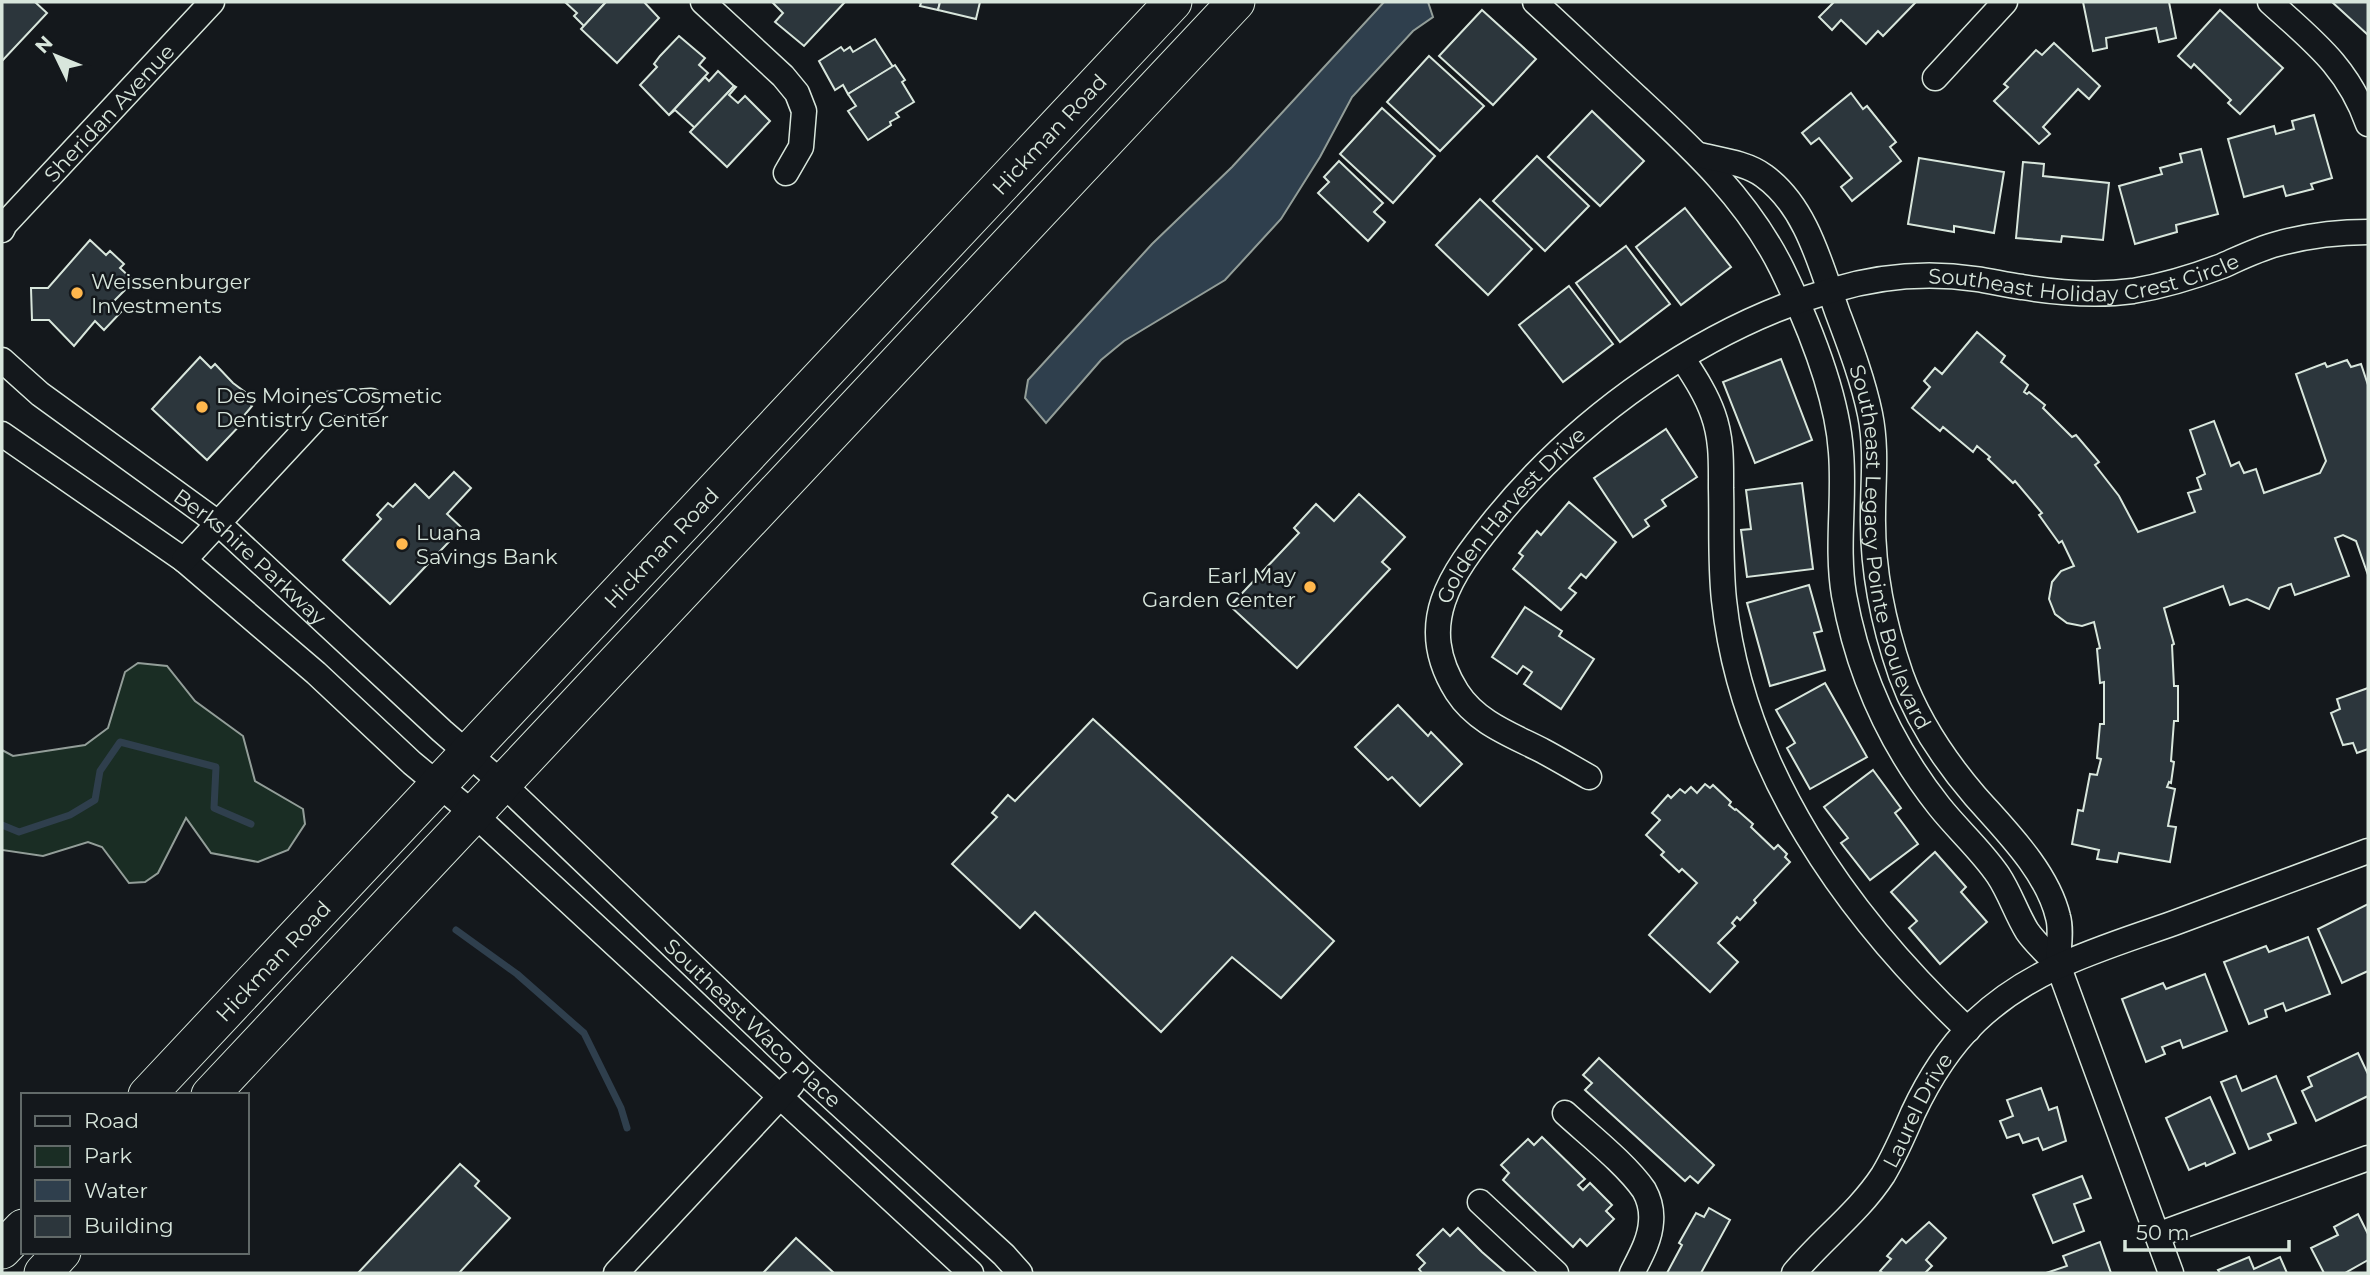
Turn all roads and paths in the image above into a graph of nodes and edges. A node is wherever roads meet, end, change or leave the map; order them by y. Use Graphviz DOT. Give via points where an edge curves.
graph roads {
  1 [pos="212,2"];
  2 [pos="703,2"];
  3 [pos="1173,2"];
  4 [pos="1236,2"];
  5 [pos="1535,2"];
  6 [pos="2005,2"];
  7 [pos="2270,2"];
  8 [pos="1935,79"];
  9 [pos="2368,124"];
  10 [pos="1699,155"];
  11 [pos="786,173"];
  12 [pos="3,226"];
  13 [pos="2368,232"];
  14 [pos="1830,291"];
  15 [pos="1797,301"];
  16 [pos="1683,359"];
  17 [pos="2,360"];
  18 [pos="372,401"];
  19 [pos="2,434"];
  20 [pos="218,523"];
  21 [pos="184,560"];
  22 [pos="486,768"];
  23 [pos="1589,777"];
  24 [pos="438,785"];
  25 [pos="474,814"];
  26 [pos="2368,851"];
  27 [pos="2058,965"];
  28 [pos="1968,1030"];
  29 [pos="202,1036"];
  30 [pos="803,1071"];
  31 [pos="149,1093"];
  32 [pos="171,1093"];
  33 [pos="212,1093"];
  34 [pos="780,1096"];
  35 [pos="1564,1113"];
  36 [pos="2368,1158"];
  37 [pos="1480,1202"];
  38 [pos="21,1230"];
  39 [pos="2157,1235"];
  40 [pos="2,1250"];
  41 [pos="21,1252"];
  42 [pos="60,1254"];
  43 [pos="2,1273"];
  44 [pos="43,1273"];
  45 [pos="616,1273"];
  46 [pos="971,1273"];
  47 [pos="1020,1273"];
  48 [pos="1556,1273"];
  49 [pos="1632,1273"];
  50 [pos="1794,1273"];
  51 [pos="2171,1273"];
  1 -- 12 [label="street, Sheridan Avenue"];
  2 -- 11 [label="street" via="797,93 804,111 801,147"];
  3 -- 22 [label="highway, Hickman Road"];
  4 -- 22 [label="highway, Hickman Road" via="895,367"];
  5 -- 10 [label="street, Southeast Legacy Pointe Boulevard"];
  6 -- 8 [label="street"];
  7 -- 9 [label="street" via="2345,76"];
  10 -- 14 [label="street, Southeast Legacy Pointe Boulevard" via="1754,170 1776,186 1804,227"];
  10 -- 15 [label="street, Southeast Legacy Pointe Boulevard" via="1750,215"];
  13 -- 14 [label="street, Southeast Holiday Crest Circle" via="2276,244 2181,280 2135,290 2063,293 1934,275 1891,277"];
  14 -- 15 [label="street, Southeast Holiday Crest Circle"];
  14 -- 27 [label="street, Southeast Legacy Pointe Boulevard" via="1870,415 1875,467 1874,556 1891,644 1905,685 1947,761 2030,861 2048,892 2059,919"];
  15 -- 16 [label="street, Golden Harvest Drive"];
  15 -- 27 [label="street, Southeast Legacy Pointe Boulevard" via="1836,413 1844,593 1857,653 1874,699 1902,754 1938,805 1992,867 2028,932"];
  16 -- 23 [label="street, Golden Harvest Drive" via="1612,407 1554,456 1469,552 1441,605 1440,650 1458,694 1493,726"];
  16 -- 28 [label="street" via="1713,415 1721,444 1724,600 1736,664 1772,770 1820,857 1911,972"];
  17 -- 20 [label="street, Berkshire Parkway" via="40,394"];
  18 -- 20 [label="street" via="329,404"];
  19 -- 21 [label="street"];
  20 -- 21 [label="street"];
  20 -- 22 [label="street, Berkshire Parkway"];
  21 -- 24 [label="street"];
  22 -- 24 [label="highway, Hickman Road"];
  22 -- 25 [label="highway, Hickman Road"];
  22 -- 30 [label="street, Southeast Waco Place"];
  24 -- 25 [label="street, Southeast Waco Place"];
  24 -- 29 [label="highway, Hickman Road"];
  25 -- 33 [label="highway, Hickman Road"];
  25 -- 34 [label="street, Southeast Waco Place"];
  26 -- 27 [label="street"];
  27 -- 28 [label="street, Laurel Drive" via="2003,997"];
  27 -- 39 [label="street, Southeast Legacy Pointe Boulevard"];
  28 -- 50 [label="street, Laurel Drive" via="1936,1073 1882,1177"];
  29 -- 31 [label="highway, Hickman Road"];
  29 -- 32 [label="highway" via="206,1049"];
  30 -- 34 [label="street"];
  30 -- 47 [label="street, Southeast Waco Place"];
  34 -- 45 [label="street"];
  34 -- 46 [label="street, Southeast Waco Place"];
  35 -- 49 [label="street" via="1646,1192 1651,1208 1649,1236"];
  36 -- 39 [label="street"];
  37 -- 48 [label="street"];
  38 -- 40 [label="highway"];
  39 -- 51 [label="street, Southeast Legacy Pointe Boulevard"];
  41 -- 43 [label="highway"];
  42 -- 44 [label="highway"];
}
